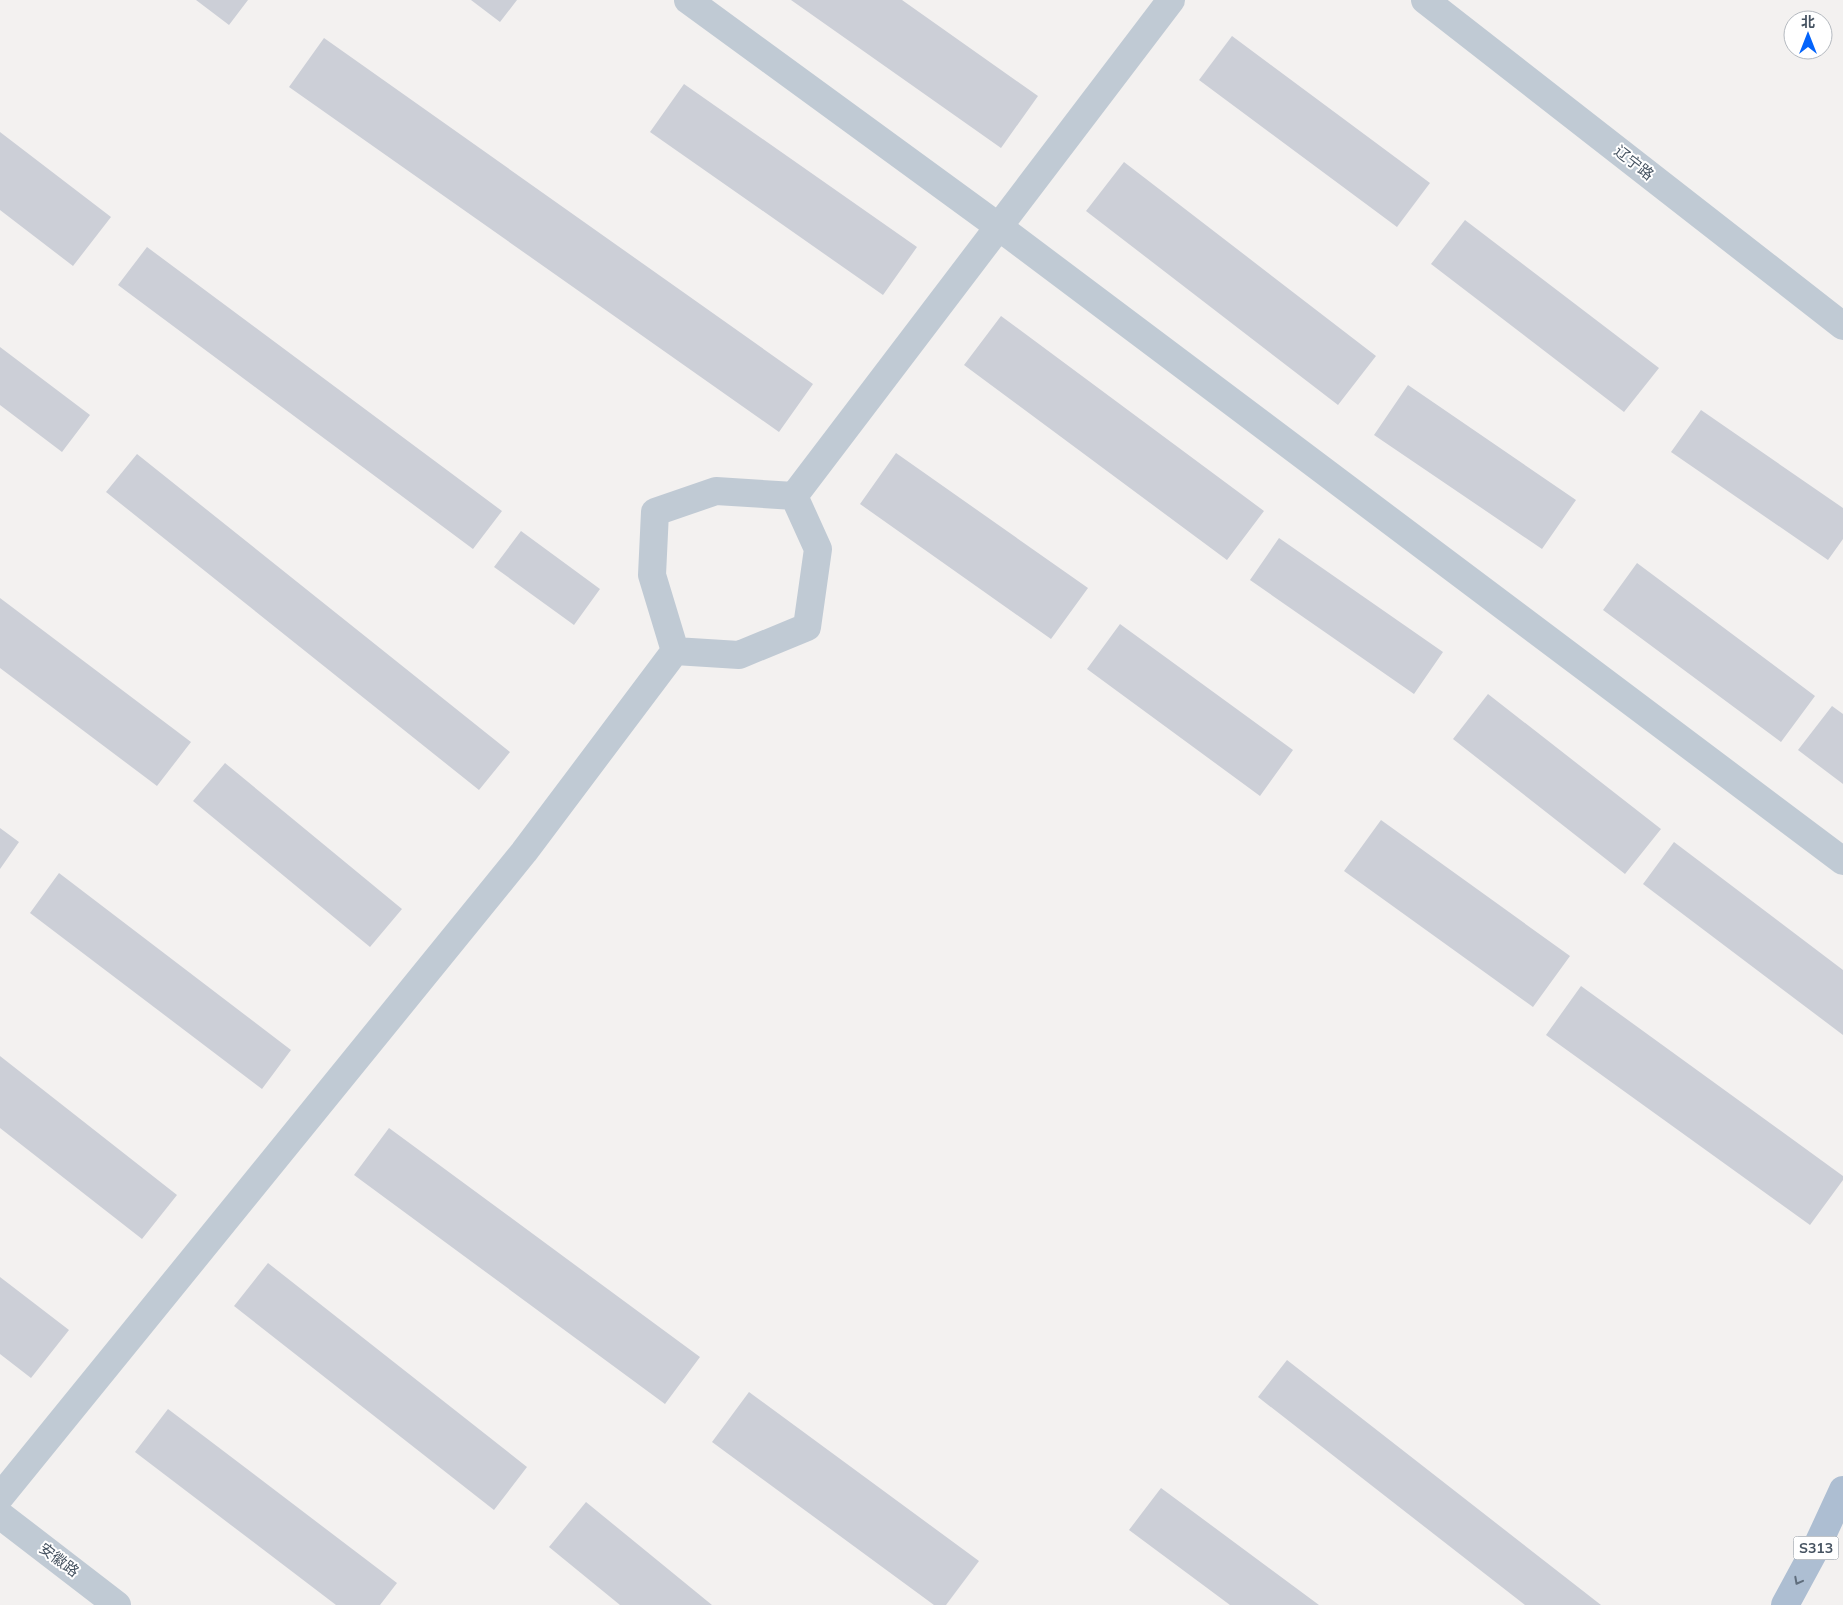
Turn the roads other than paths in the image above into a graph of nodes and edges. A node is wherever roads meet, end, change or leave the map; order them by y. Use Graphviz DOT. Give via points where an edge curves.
graph roads {
  1 [pos="688,0"];
  2 [pos="1171,0"];
  3 [pos="1425,0"];
  4 [pos="999,226"];
  5 [pos="1843,326"];
  6 [pos="794,496"];
  7 [pos="675,650"];
  8 [pos="1843,861"];
  9 [pos="1843,1490"];
  10 [pos="0,1497"];
  11 [pos="0,1515"];
  12 [pos="117,1605"];
  13 [pos="1785,1605"];
  1 -- 4 [label="street"];
  2 -- 4 [label="street"];
  3 -- 5 [label="street, 辽宁路"];
  4 -- 6 [label="street"];
  4 -- 8 [label="street"];
  6 -- 7 [label="street" via="818,549 808,627 739,655"];
  6 -- 7 [label="street" via="716,491 655,512 652,576"];
  7 -- 10 [label="street" via="524,852"];
  9 -- 13 [label="main road, S313, one-way"];
  11 -- 12 [label="street, 安徽路"];
}
